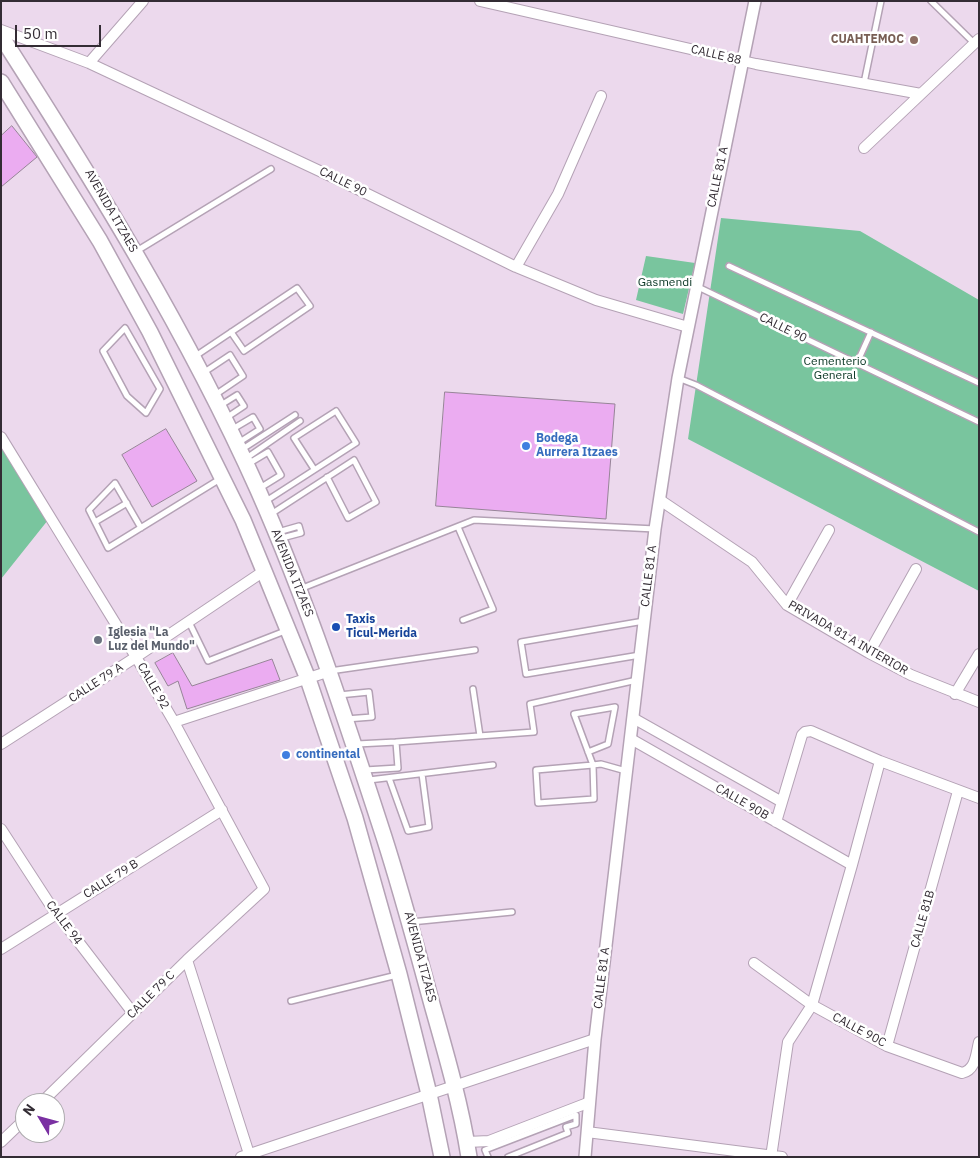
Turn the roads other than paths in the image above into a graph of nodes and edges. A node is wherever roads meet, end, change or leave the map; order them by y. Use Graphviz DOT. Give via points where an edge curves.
graph roads {
  1 [pos="143,1"];
  2 [pos="480,1"];
  3 [pos="755,1"];
  4 [pos="881,1"];
  5 [pos="931,1"];
  6 [pos="513,5"];
  7 [pos="1,30"];
  8 [pos="1,36"];
  9 [pos="977,44"];
  10 [pos="742,61"];
  11 [pos="89,64"];
  12 [pos="1,82"];
  13 [pos="864,83"];
  14 [pos="921,94"];
  15 [pos="601,96"];
  16 [pos="864,148"];
  17 [pos="271,169"];
  18 [pos="135,252"];
  19 [pos="729,266"];
  20 [pos="516,267"];
  21 [pos="696,286"];
  22 [pos="172,320"];
  23 [pos="688,327"];
  24 [pos="150,332"];
  25 [pos="231,332"];
  26 [pos="871,332"];
  27 [pos="193,358"];
  28 [pos="856,363"];
  29 [pos="201,374"];
  30 [pos="172,375"];
  31 [pos="678,378"];
  32 [pos="156,383"];
  33 [pos="979,383"];
  34 [pos="295,414"];
  35 [pos="300,422"];
  36 [pos="979,422"];
  37 [pos="231,435"];
  38 [pos="1,437"];
  39 [pos="314,470"];
  40 [pos="222,477"];
  41 [pos="327,477"];
  42 [pos="660,500"];
  43 [pos="127,503"];
  44 [pos="264,505"];
  45 [pos="243,520"];
  46 [pos="95,522"];
  47 [pos="458,527"];
  48 [pos="141,528"];
  49 [pos="655,528"];
  50 [pos="828,530"];
  51 [pos="979,532"];
  52 [pos="916,569"];
  53 [pos="264,571"];
  54 [pos="299,589"];
  55 [pos="787,605"];
  56 [pos="463,620"];
  57 [pos="644,621"];
  58 [pos="189,622"];
  59 [pos="288,630"];
  60 [pos="475,650"];
  61 [pos="869,653"];
  62 [pos="979,654"];
  63 [pos="640,655"];
  64 [pos="136,657"];
  65 [pos="330,671"];
  66 [pos="308,679"];
  67 [pos="637,680"];
  68 [pos="473,689"];
  69 [pos="955,694"];
  70 [pos="338,695"];
  71 [pos="979,702"];
  72 [pos="633,718"];
  73 [pos="346,719"];
  74 [pos="174,722"];
  75 [pos="480,736"];
  76 [pos="631,739"];
  77 [pos="396,742"];
  78 [pos="1,744"];
  79 [pos="354,745"];
  80 [pos="588,752"];
  81 [pos="880,761"];
  82 [pos="493,765"];
  83 [pos="593,765"];
  84 [pos="627,771"];
  85 [pos="422,774"];
  86 [pos="364,776"];
  87 [pos="389,778"];
  88 [pos="958,791"];
  89 [pos="979,798"];
  90 [pos="782,802"];
  91 [pos="222,810"];
  92 [pos="776,822"];
  93 [pos="1,829"];
  94 [pos="852,865"];
  95 [pos="264,889"];
  96 [pos="405,903"];
  97 [pos="382,910"];
  98 [pos="512,912"];
  99 [pos="57,914"];
  100 [pos="410,922"];
  101 [pos="1,949"];
  102 [pos="187,960"];
  103 [pos="754,963"];
  104 [pos="400,974"];
  105 [pos="291,1001"];
  106 [pos="812,1005"];
  107 [pos="133,1013"];
  108 [pos="595,1040"];
  109 [pos="979,1042"];
  110 [pos="887,1046"];
  111 [pos="455,1086"];
  112 [pos="51,1093"];
  113 [pos="429,1094"];
  114 [pos="590,1102"];
  115 [pos="15,1129"];
  116 [pos="587,1132"];
  117 [pos="1,1142"];
  118 [pos="496,1142"];
  119 [pos="468,1149"];
  120 [pos="247,1156"];
  121 [pos="771,1156"];
  122 [pos="442,1157"];
  123 [pos="488,1157"];
  124 [pos="508,1157"];
  125 [pos="585,1157"];
  126 [pos="782,1157"];
  1 -- 11 [label="street"];
  2 -- 6 [label="street, CALLE 88"];
  3 -- 10 [label="street, CALLE 81 A"];
  4 -- 13 [label="lane"];
  5 -- 9 [label="lane"];
  6 -- 10 [label="street, CALLE 88"];
  7 -- 11 [label="street, CALLE 90"];
  8 -- 18 [label="main road, AVENIDA ITZAES"];
  9 -- 14 [label="street"];
  10 -- 13 [label="street, CALLE 88"];
  10 -- 21 [label="street, CALLE 81 A"];
  11 -- 20 [label="street, CALLE 90" via="341,181"];
  12 -- 24 [label="main road, AVENIDA ITZAES" via="100,241"];
  13 -- 14 [label="street, CALLE 88"];
  14 -- 16 [label="street"];
  15 -- 20 [label="street" via="558,194"];
  17 -- 18 [label="lane"];
  18 -- 22 [label="main road, AVENIDA ITZAES"];
  19 -- 26 [label="lane"];
  20 -- 23 [label="street, CALLE 90" via="596,300"];
  21 -- 23 [label="street, CALLE 81 A"];
  21 -- 28 [label="lane, CALLE 90"];
  22 -- 24 [label="main road"];
  22 -- 27 [label="main road, AVENIDA ITZAES"];
  23 -- 31 [label="street, CALLE 81 A"];
  24 -- 30 [label="main road, AVENIDA ITZAES"];
  25 -- 25 [label="lane" via="297,288 310,306 244,350"];
  25 -- 27 [label="lane"];
  26 -- 28 [label="lane"];
  26 -- 33 [label="lane"];
  27 -- 29 [label="main road, AVENIDA ITZAES"];
  28 -- 36 [label="lane, CALLE 90"];
  29 -- 37 [label="main road, AVENIDA ITZAES"];
  29 -- 37 [label="lane" via="230,355 244,376"];
  30 -- 32 [label="lane"];
  30 -- 40 [label="main road, AVENIDA ITZAES"];
  31 -- 42 [label="street, CALLE 81 A"];
  31 -- 51 [label="lane"];
  32 -- 32 [label="lane" via="130,336 125,328 103,351 126,396 146,413 160,389"];
  34 -- 37 [label="lane"];
  35 -- 37 [label="lane"];
  37 -- 37 [label="lane" via="260,429 253,416"];
  37 -- 44 [label="main road, AVENIDA ITZAES"];
  37 -- 44 [label="lane" via="268,452 281,475"];
  38 -- 64 [label="street, CALLE 92"];
  39 -- 39 [label="lane" via="356,443 336,411 294,438"];
  39 -- 44 [label="lane"];
  40 -- 45 [label="main road, AVENIDA ITZAES"];
  40 -- 48 [label="lane"];
  41 -- 41 [label="lane" via="354,460 376,502 348,518"];
  41 -- 44 [label="lane"];
  42 -- 49 [label="street, CALLE 81 A"];
  42 -- 55 [label="street, PRIVADA 81 A INTERIOR" via="752,562"];
  43 -- 46 [label="lane"];
  43 -- 46 [label="lane" via="115,483 89,510"];
  43 -- 48 [label="lane"];
  44 -- 45 [label="main road"];
  44 -- 54 [label="main road, AVENIDA ITZAES"];
  45 -- 53 [label="main road, AVENIDA ITZAES"];
  46 -- 48 [label="lane" via="108,548"];
  47 -- 49 [label="lane" via="474,520"];
  47 -- 54 [label="lane"];
  47 -- 56 [label="lane" via="493,608"];
  49 -- 57 [label="street, CALLE 81 A"];
  50 -- 55 [label="street"];
  52 -- 61 [label="street"];
  53 -- 58 [label="street, CALLE 79 A"];
  53 -- 59 [label="main road, AVENIDA ITZAES"];
  54 -- 65 [label="main road, AVENIDA ITZAES"];
  55 -- 61 [label="street, PRIVADA 81 A INTERIOR"];
  57 -- 63 [label="street, CALLE 81 A"];
  57 -- 63 [label="lane" via="521,642 526,674"];
  58 -- 59 [label="lane" via="208,661"];
  58 -- 64 [label="street, CALLE 79 A"];
  59 -- 66 [label="main road, AVENIDA ITZAES"];
  60 -- 65 [label="lane"];
  61 -- 69 [label="street, PRIVADA 81 A INTERIOR"];
  62 -- 69 [label="street"];
  63 -- 67 [label="street, CALLE 81 A"];
  64 -- 74 [label="street, CALLE 92"];
  64 -- 78 [label="street, CALLE 79 A"];
  65 -- 66 [label="street"];
  65 -- 70 [label="main road, AVENIDA ITZAES"];
  66 -- 74 [label="street"];
  66 -- 97 [label="main road, AVENIDA ITZAES"];
  67 -- 72 [label="street, CALLE 81 A"];
  67 -- 75 [label="lane" via="530,704 534,732"];
  68 -- 75 [label="lane"];
  69 -- 71 [label="street, PRIVADA 81 A INTERIOR"];
  70 -- 73 [label="main road, AVENIDA ITZAES"];
  70 -- 73 [label="lane" via="369,692 372,717"];
  72 -- 76 [label="street, CALLE 81 A"];
  72 -- 90 [label="street"];
  73 -- 79 [label="main road, AVENIDA ITZAES"];
  74 -- 91 [label="street, CALLE 92"];
  75 -- 77 [label="lane"];
  76 -- 84 [label="street, CALLE 81 A"];
  76 -- 92 [label="street, CALLE 90B"];
  77 -- 79 [label="lane"];
  77 -- 86 [label="lane" via="398,768"];
  79 -- 86 [label="main road, AVENIDA ITZAES"];
  80 -- 80 [label="lane" via="574,714 615,707 608,744"];
  80 -- 83 [label="lane"];
  81 -- 88 [label="street"];
  81 -- 90 [label="street" via="811,731 806,732"];
  81 -- 94 [label="street"];
  82 -- 85 [label="lane"];
  83 -- 83 [label="lane" via="536,770 538,803 594,799"];
  83 -- 84 [label="lane"];
  84 -- 108 [label="street, CALLE 81 A"];
  85 -- 87 [label="lane"];
  85 -- 87 [label="lane" via="429,826 408,830"];
  86 -- 87 [label="lane"];
  86 -- 96 [label="main road, AVENIDA ITZAES"];
  88 -- 89 [label="street"];
  88 -- 110 [label="street, CALLE 81B"];
  90 -- 92 [label="street"];
  91 -- 95 [label="street, CALLE 92"];
  91 -- 99 [label="street, CALLE 79 B"];
  92 -- 94 [label="street, CALLE 90B"];
  93 -- 99 [label="street, CALLE 94"];
  94 -- 106 [label="street"];
  95 -- 102 [label="street, CALLE 79 C"];
  96 -- 97 [label="main road"];
  96 -- 100 [label="main road, AVENIDA ITZAES"];
  97 -- 104 [label="main road, AVENIDA ITZAES"];
  98 -- 100 [label="lane"];
  99 -- 101 [label="street, CALLE 79 B"];
  99 -- 107 [label="street, CALLE 94"];
  100 -- 111 [label="main road, AVENIDA ITZAES"];
  102 -- 107 [label="street, CALLE 79 C"];
  102 -- 120 [label="street"];
  103 -- 106 [label="street, CALLE 90C"];
  104 -- 105 [label="lane"];
  104 -- 113 [label="main road, AVENIDA ITZAES"];
  106 -- 110 [label="street, CALLE 90C"];
  106 -- 121 [label="street" via="788,1042"];
  107 -- 112 [label="street, CALLE 79 C"];
  108 -- 111 [label="street"];
  108 -- 114 [label="street, CALLE 81 A"];
  109 -- 110 [label="street, CALLE 90C" via="972,1068 962,1073"];
  111 -- 113 [label="street"];
  111 -- 119 [label="main road, AVENIDA ITZAES"];
  113 -- 120 [label="street"];
  113 -- 122 [label="main road, AVENIDA ITZAES"];
  114 -- 116 [label="street, CALLE 81 A"];
  114 -- 118 [label="street"];
  115 -- 117 [label="street"];
  116 -- 121 [label="street"];
  116 -- 125 [label="street, CALLE 81 A"];
  118 -- 119 [label="street" via="489,1141"];
  118 -- 123 [label="lane" via="485,1150"];
  118 -- 124 [label="lane" via="576,1115 576,1124 566,1127 568,1133"];
  121 -- 126 [label="street"];
}
